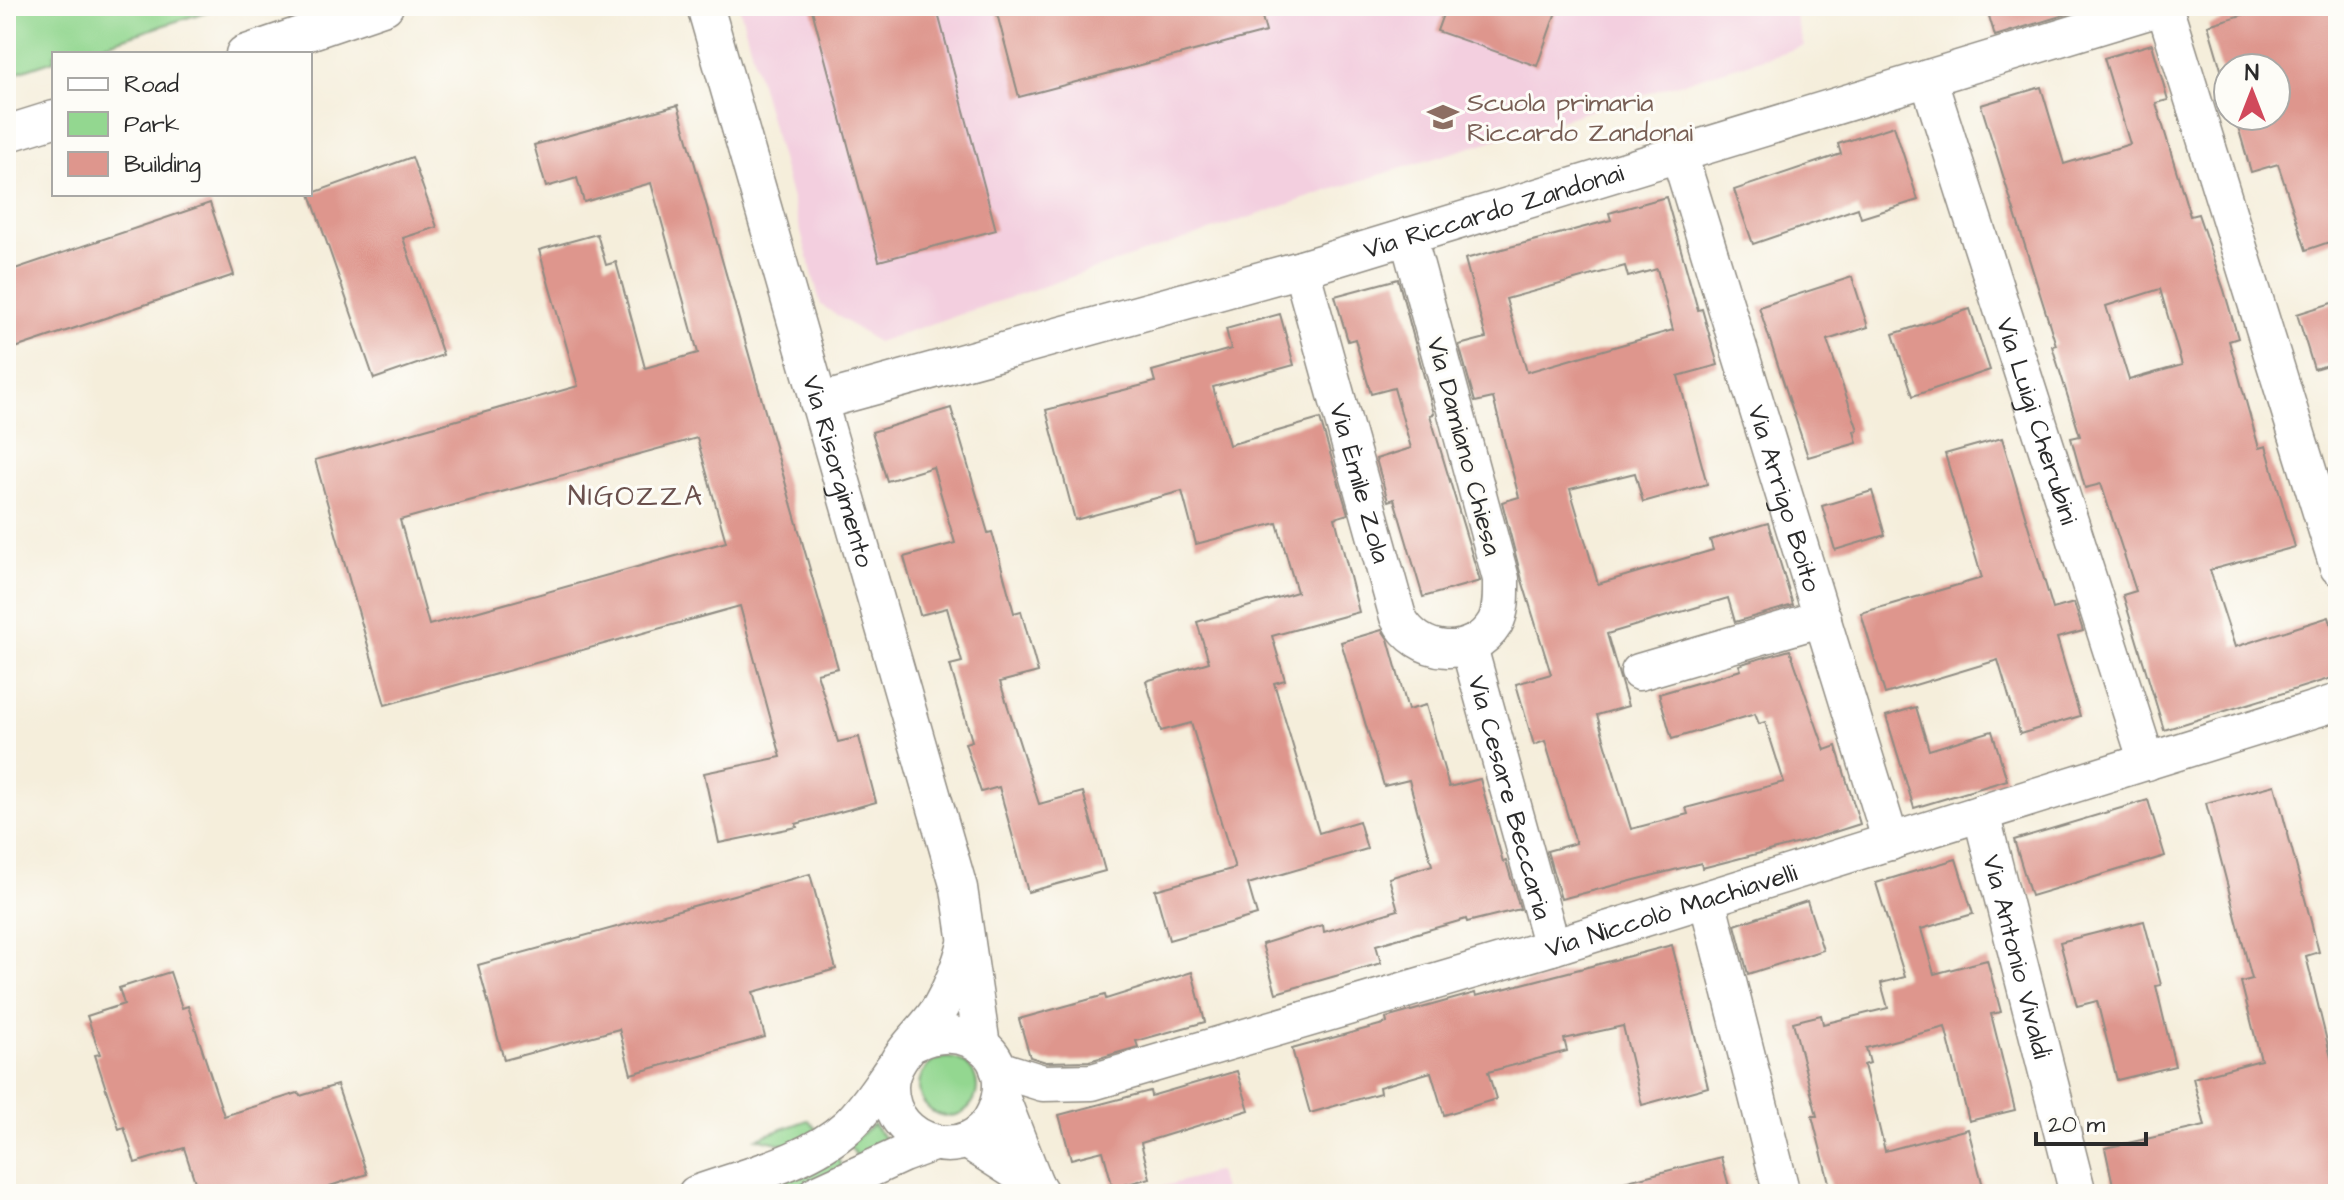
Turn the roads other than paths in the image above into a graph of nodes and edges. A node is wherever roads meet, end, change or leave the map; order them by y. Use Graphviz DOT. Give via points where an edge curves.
graph roads {
  1 [pos="385,6"];
  2 [pos="705,6"];
  3 [pos="2165,6"];
  4 [pos="2096,16"];
  5 [pos="250,52"];
  6 [pos="1928,78"];
  7 [pos="52,120"];
  8 [pos="6,134"];
  9 [pos="1679,154"];
  10 [pos="1408,236"];
  11 [pos="1301,269"];
  12 [pos="818,402"];
  13 [pos="2338,567"];
  14 [pos="1823,618"];
  15 [pos="1469,647"];
  16 [pos="1639,672"];
  17 [pos="2338,702"];
  18 [pos="2147,762"];
  19 [pos="1981,813"];
  20 [pos="1891,842"];
  21 [pos="1707,899"];
  22 [pos="967,939"];
  23 [pos="1552,947"];
  24 [pos="904,1054"];
  25 [pos="994,1070"];
  26 [pos="950,1142"];
  27 [pos="1038,1189"];
  28 [pos="696,1194"];
  29 [pos="816,1194"];
  30 [pos="1782,1194"];
  31 [pos="2078,1194"];
  1 -- 5 [label="street"];
  2 -- 12 [label="street, Via Risorgimento"];
  3 -- 4 [label="street, Via Riccardo Zandonai"];
  3 -- 13 [label="street"];
  4 -- 6 [label="street, Via Riccardo Zandonai"];
  6 -- 9 [label="street, Via Riccardo Zandonai"];
  6 -- 18 [label="street, Via Luigi Cherubini"];
  7 -- 8 [label="street"];
  9 -- 10 [label="street, Via Riccardo Zandonai"];
  9 -- 14 [label="street, Via Arrigo Boito"];
  10 -- 11 [label="street, Via Riccardo Zandonai"];
  10 -- 15 [label="street, Via Damiano Chiesa" via="1501,579 1500,612"];
  11 -- 12 [label="street, Via Riccardo Zandonai"];
  11 -- 15 [label="street, Via Èmile Zola" via="1398,617 1416,641 1442,648"];
  12 -- 22 [label="street, Via Risorgimento" via="959,888"];
  14 -- 16 [label="street"];
  14 -- 20 [label="street, Via Arrigo Boito"];
  15 -- 23 [label="street, Via Cesare Beccaria"];
  17 -- 18 [label="street, Via Niccolò Machiavelli"];
  18 -- 19 [label="street, Via Niccolò Machiavelli"];
  19 -- 20 [label="street, Via Niccolò Machiavelli"];
  19 -- 31 [label="street, Via Antonio Vivaldi"];
  20 -- 21 [label="street, Via Niccolò Machiavelli"];
  21 -- 23 [label="street, Via Niccolò Machiavelli"];
  21 -- 30 [label="street"];
  22 -- 24 [label="street, Via Risorgimento" via="940,1008"];
  22 -- 25 [label="street, Via Risorgimento"];
  23 -- 25 [label="street, Via Niccolò Machiavelli" via="1092,1082 1043,1083"];
  24 -- 25 [label="street" via="931,1035 949,1033 966,1037"];
  24 -- 26 [label="street" via="890,1082 896,1114 918,1138"];
  24 -- 28 [label="street, Via Risorgimento" via="858,1116 833,1138 804,1155"];
  25 -- 26 [label="street" via="990,1123"];
  25 -- 27 [label="street, Via Risorgimento"];
  26 -- 27 [label="street, Via Risorgimento"];
  26 -- 29 [label="street" via="903,1154"];
}
